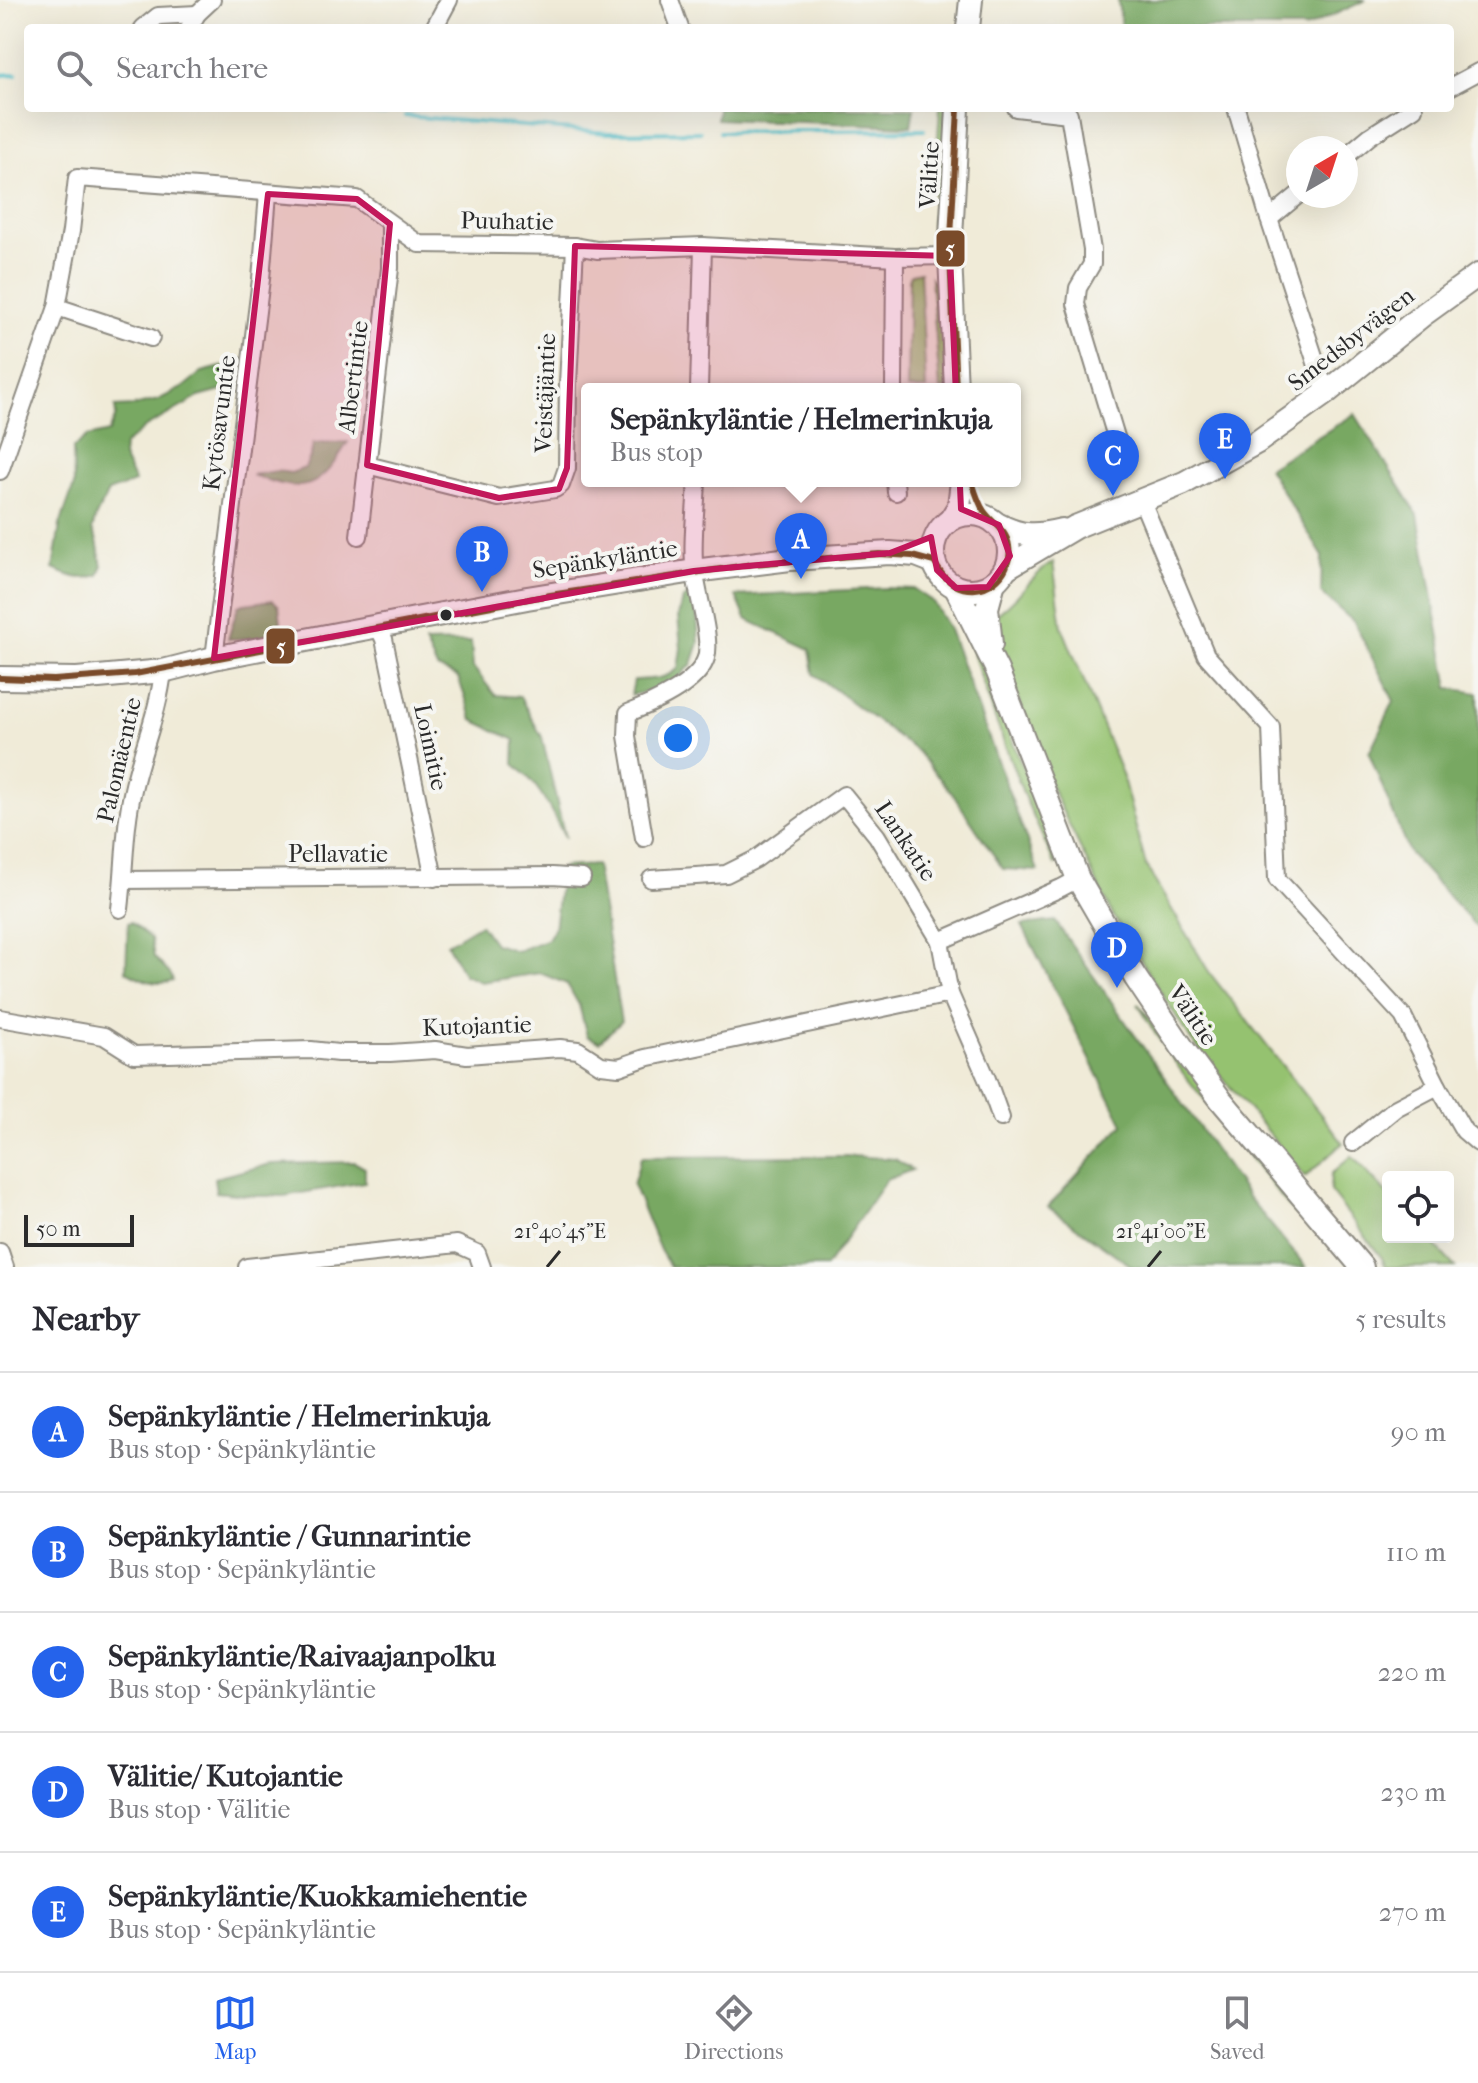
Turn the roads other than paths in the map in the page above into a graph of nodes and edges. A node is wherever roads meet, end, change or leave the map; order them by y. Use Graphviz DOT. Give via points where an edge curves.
graph roads {
  1 [pos="212,0"];
  2 [pos="971,0"];
  3 [pos="448,4"];
  4 [pos="193,21"];
  5 [pos="148,24"];
  6 [pos="436,24"];
  7 [pos="446,24"];
  8 [pos="968,24"];
  9 [pos="1478,72"];
  10 [pos="1454,85"];
  11 [pos="958,112"];
  12 [pos="1071,112"];
  13 [pos="1237,112"];
  14 [pos="1408,112"];
  15 [pos="1358,146"];
  16 [pos="268,194"];
  17 [pos="1286,205"];
  18 [pos="1269,219"];
  19 [pos="390,224"];
  20 [pos="575,246"];
  21 [pos="703,246"];
  22 [pos="950,256"];
  23 [pos="895,257"];
  24 [pos="1478,275"];
  25 [pos="57,307"];
  26 [pos="151,338"];
  27 [pos="699,383"];
  28 [pos="894,383"];
  29 [pos="956,383"];
  30 [pos="1326,393"];
  31 [pos="1119,447"];
  32 [pos="367,465"];
  33 [pos="0,471"];
  34 [pos="697,487"];
  35 [pos="961,487"];
  36 [pos="974,487"];
  37 [pos="1142,501"];
  38 [pos="993,521"];
  39 [pos="945,524"];
  40 [pos="1075,527"];
  41 [pos="359,536"];
  42 [pos="890,553"];
  43 [pos="934,562"];
  44 [pos="694,571"];
  45 [pos="1000,575"];
  46 [pos="956,588"];
  47 [pos="378,627"];
  48 [pos="214,658"];
  49 [pos="997,670"];
  50 [pos="163,671"];
  51 [pos="0,678"];
  52 [pos="644,838"];
  53 [pos="434,878"];
  54 [pos="582,878"];
  55 [pos="651,879"];
  56 [pos="1078,879"];
  57 [pos="123,880"];
  58 [pos="120,909"];
  59 [pos="940,941"];
  60 [pos="950,994"];
  61 [pos="0,1018"];
  62 [pos="1438,1086"];
  63 [pos="1001,1118"];
  64 [pos="1353,1143"];
  65 [pos="1478,1143"];
  66 [pos="0,1252"];
  67 [pos="339,1262"];
  68 [pos="5,1267"];
  69 [pos="247,1267"];
  70 [pos="482,1267"];
  71 [pos="1362,1267"];
  1 -- 4 [label="street"];
  2 -- 8 [label="main road"];
  3 -- 6 [label="street"];
  3 -- 7 [label="street"];
  4 -- 5 [label="street" via="158,16"];
  9 -- 10 [label="street"];
  11 -- 22 [label="main road, Välitie"];
  12 -- 31 [label="street" via="1092,250 1076,304"];
  13 -- 18 [label="street"];
  14 -- 15 [label="street"];
  16 -- 19 [label="street, Puuhatie" via="357,199"];
  16 -- 25 [label="street, Puuhatie" via="77,178"];
  16 -- 48 [label="street, Kytösavuntie"];
  17 -- 18 [label="street"];
  18 -- 30 [label="street"];
  19 -- 20 [label="street, Puuhatie" via="419,244"];
  19 -- 32 [label="street, Albertintie" via="390,268"];
  20 -- 21 [label="street, Puuhatie"];
  20 -- 32 [label="street, Veistäjäntie" via="567,468 561,485 499,498"];
  21 -- 23 [label="street, Puuhatie"];
  21 -- 27 [label="street"];
  22 -- 23 [label="street, Puuhatie"];
  22 -- 29 [label="main road, Välitie"];
  23 -- 28 [label="street"];
  24 -- 30 [label="main road, Smedsbyvägen"];
  25 -- 26 [label="street"];
  25 -- 33 [label="street"];
  30 -- 37 [label="main road, Smedsbyvägen" via="1256,443"];
  32 -- 41 [label="street, Albertintie"];
  34 -- 44 [label="street"];
  35 -- 39 [label="main road" via="959,506"];
  36 -- 38 [label="main road"];
  37 -- 40 [label="main road"];
  37 -- 62 [label="street" via="1206,655 1271,727 1277,879 1403,1016"];
  38 -- 39 [label="main road" via="975,513"];
  38 -- 40 [label="main road" via="1017,534"];
  38 -- 45 [label="main road" via="1009,546"];
  39 -- 42 [label="main road, Sepänkyläntie"];
  39 -- 43 [label="main road" via="934,542"];
  40 -- 45 [label="main road"];
  42 -- 43 [label="main road, Sepänkyläntie"];
  42 -- 44 [label="main road, Sepänkyläntie"];
  43 -- 46 [label="main road"];
  44 -- 47 [label="main road, Sepänkyläntie"];
  44 -- 52 [label="street" via="707,658 680,688 628,713"];
  45 -- 46 [label="main road" via="978,590"];
  45 -- 49 [label="main road, Välitie" via="987,608"];
  46 -- 49 [label="main road, Välitie"];
  47 -- 48 [label="main road, Sepänkyläntie"];
  47 -- 53 [label="street, Loimitie"];
  48 -- 50 [label="main road, Sepänkyläntie"];
  49 -- 56 [label="main road, Välitie"];
  50 -- 51 [label="main road, Sepänkyläntie" via="77,679"];
  50 -- 57 [label="street, Palomäentie" via="134,786"];
  53 -- 54 [label="street, Pellavatie"];
  53 -- 57 [label="street, Pellavatie"];
  55 -- 59 [label="street, Lankatie" via="726,874 756,859 844,795 877,836"];
  56 -- 59 [label="street"];
  56 -- 71 [label="main road, Välitie" via="1184,1050"];
  57 -- 58 [label="street, Palomäentie"];
  59 -- 60 [label="street, Lankatie"];
  60 -- 61 [label="street, Kutojantie" via="619,1067 560,1048 467,1055 311,1050 134,1055 104,1036"];
  60 -- 63 [label="street, Lankatie"];
  62 -- 64 [label="street" via="1396,1108"];
  62 -- 65 [label="street" via="1464,1131"];
  66 -- 68 [label="street"];
  67 -- 69 [label="street"];
  67 -- 70 [label="street" via="457,1244 477,1253"];
}
